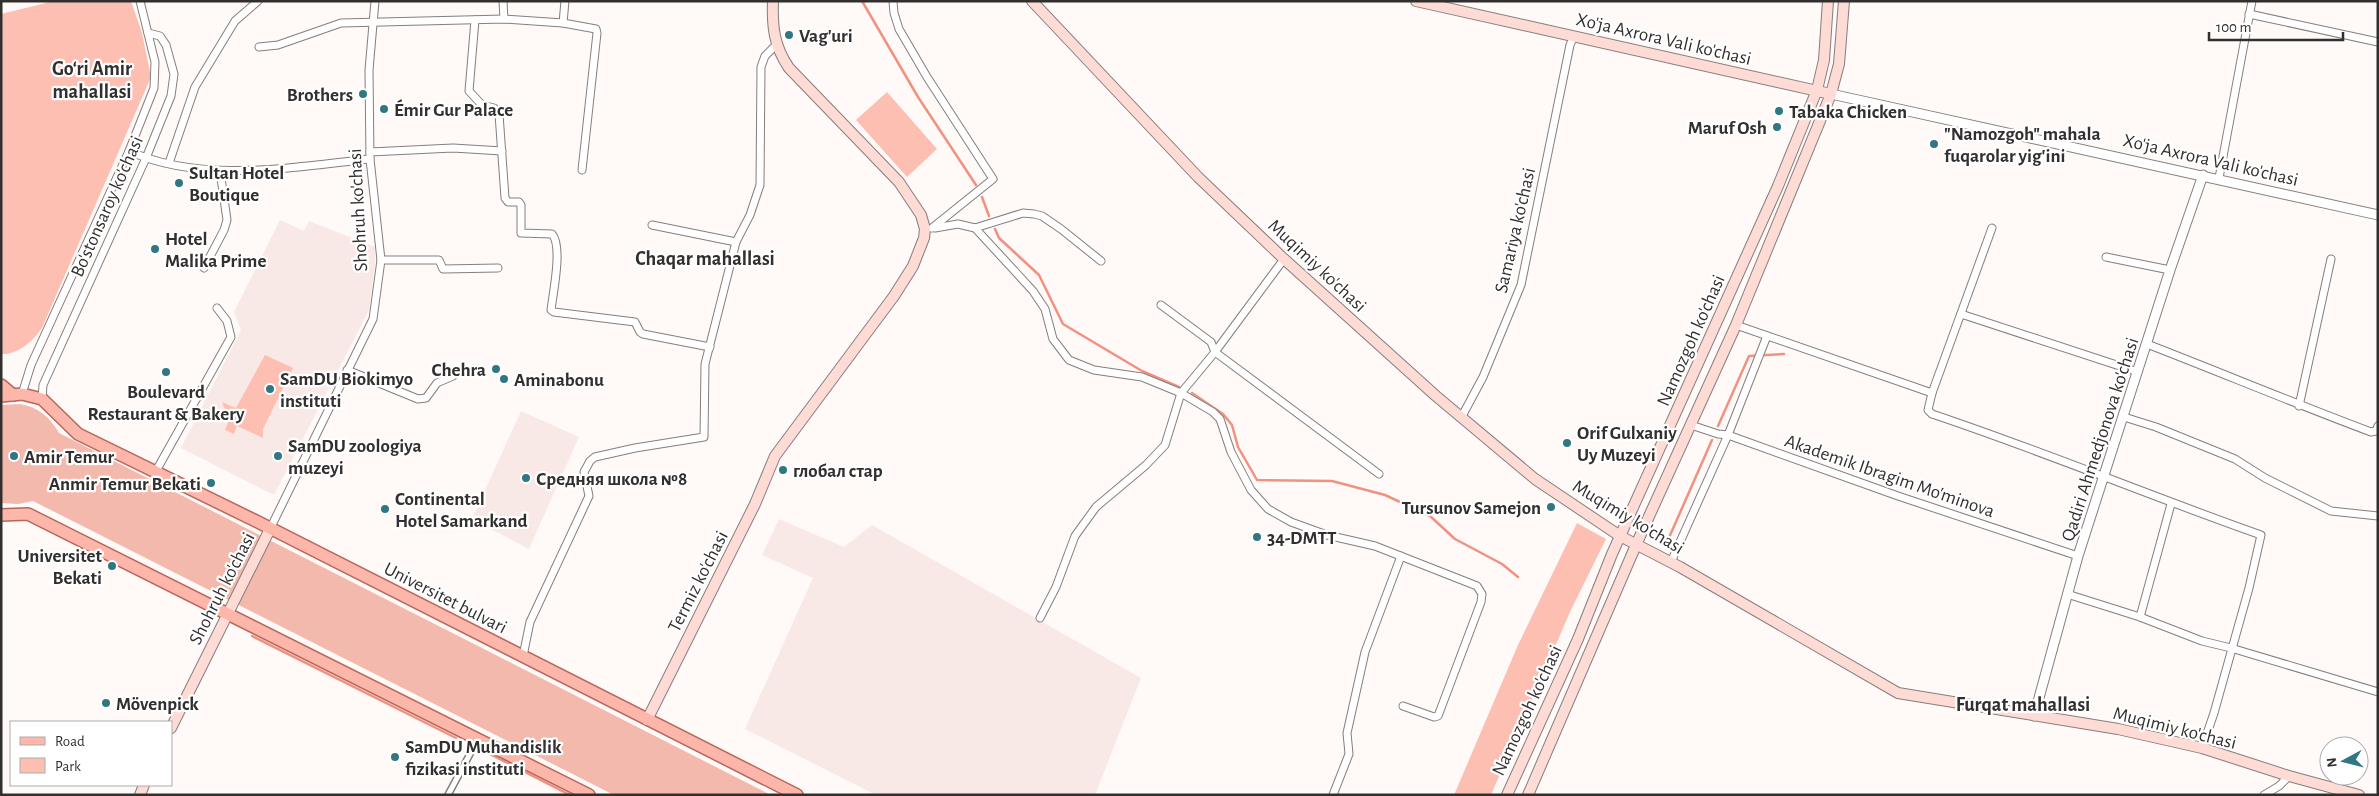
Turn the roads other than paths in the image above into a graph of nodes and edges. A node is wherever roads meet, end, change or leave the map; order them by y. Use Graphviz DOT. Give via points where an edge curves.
graph roads {
  1 [pos="140,1"];
  2 [pos="258,1"];
  3 [pos="375,1"];
  4 [pos="503,1"];
  5 [pos="565,1"];
  6 [pos="773,1"];
  7 [pos="894,1"];
  8 [pos="1032,1"];
  9 [pos="1416,1"];
  10 [pos="1828,1"];
  11 [pos="1844,1"];
  12 [pos="2252,1"];
  13 [pos="2249,14"];
  14 [pos="504,19"];
  15 [pos="475,20"];
  16 [pos="373,22"];
  17 [pos="563,23"];
  18 [pos="148,33"];
  19 [pos="1574,36"];
  20 [pos="2378,42"];
  21 [pos="776,45"];
  22 [pos="259,47"];
  23 [pos="1816,90"];
  24 [pos="1832,94"];
  25 [pos="129,151"];
  26 [pos="502,151"];
  27 [pos="370,156"];
  28 [pos="146,158"];
  29 [pos="169,163"];
  30 [pos="582,170"];
  31 [pos="220,171"];
  32 [pos="2203,174"];
  33 [pos="2219,178"];
  34 [pos="2378,215"];
  35 [pos="652,225"];
  36 [pos="975,228"];
  37 [pos="1992,228"];
  38 [pos="928,229"];
  39 [pos="736,242"];
  40 [pos="2106,256"];
  41 [pos="1284,259"];
  42 [pos="2332,259"];
  43 [pos="381,260"];
  44 [pos="1102,261"];
  45 [pos="204,268"];
  46 [pos="498,268"];
  47 [pos="2170,270"];
  48 [pos="1161,305"];
  49 [pos="217,308"];
  50 [pos="1961,314"];
  51 [pos="1736,325"];
  52 [pos="1767,336"];
  53 [pos="2147,344"];
  54 [pos="710,347"];
  55 [pos="1215,352"];
  56 [pos="347,370"];
  57 [pos="2138,372"];
  58 [pos="453,376"];
  59 [pos="1,385"];
  60 [pos="1181,393"];
  61 [pos="1932,393"];
  62 [pos="12,395"];
  63 [pos="42,399"];
  64 [pos="2299,406"];
  65 [pos="2124,417"];
  66 [pos="1461,418"];
  67 [pos="1691,425"];
  68 [pos="2378,426"];
  69 [pos="1728,435"];
  70 [pos="156,471"];
  71 [pos="1380,474"];
  72 [pos="2104,475"];
  73 [pos="2171,504"];
  74 [pos="28,514"];
  75 [pos="1,515"];
  76 [pos="2378,516"];
  77 [pos="1,523"];
  78 [pos="270,529"];
  79 [pos="1620,536"];
  80 [pos="1636,545"];
  81 [pos="1401,556"];
  82 [pos="2078,556"];
  83 [pos="1671,562"];
  84 [pos="2067,594"];
  85 [pos="227,614"];
  86 [pos="2140,617"];
  87 [pos="1040,618"];
  88 [pos="2231,648"];
  89 [pos="523,656"];
  90 [pos="2378,692"];
  91 [pos="1403,706"];
  92 [pos="2034,716"];
  93 [pos="647,720"];
  94 [pos="172,726"];
  95 [pos="1537,728"];
  96 [pos="1554,737"];
  97 [pos="478,739"];
  98 [pos="2202,748"];
  99 [pos="2289,776"];
  100 [pos="448,795"];
  101 [pos="589,795"];
  102 [pos="797,795"];
  103 [pos="1333,795"];
  104 [pos="1507,795"];
  105 [pos="1528,795"];
  106 [pos="2264,795"];
  107 [pos="2359,795"];
  1 -- 18 [label="street, Bo'stonsaroy ko'chasi"];
  2 -- 29 [label="street" via="235,21 195,87"];
  3 -- 16 [label="street, Shohruh ko'chasi"];
  4 -- 14 [label="street"];
  5 -- 17 [label="street"];
  6 -- 21 [label="main road"];
  7 -- 38 [label="street" via="899,29 993,179"];
  8 -- 41 [label="main road, Muqimiy ko'chasi" via="1198,177"];
  9 -- 19 [label="main road, Xo'ja Axrora Vali ko'chasi"];
  10 -- 23 [label="main road, Namozgoh ko'chasi" via="1824,60"];
  11 -- 24 [label="main road, Namozgoh ko'chasi" via="1839,64"];
  12 -- 13 [label="street"];
  13 -- 20 [label="street"];
  13 -- 33 [label="street"];
  14 -- 15 [label="street"];
  14 -- 17 [label="street"];
  15 -- 16 [label="street"];
  15 -- 26 [label="street" via="469,91 482,105 498,110"];
  16 -- 22 [label="street" via="341,23 278,45"];
  16 -- 27 [label="street, Shohruh ko'chasi"];
  17 -- 30 [label="street" via="596,29 598,33"];
  18 -- 25 [label="street, Bo'stonsaroy ko'chasi" via="156,83"];
  18 -- 28 [label="street, Bo'stonsaroy ko'chasi" via="160,36 174,74 171,96"];
  19 -- 23 [label="main road, Xo'ja Axrora Vali ko'chasi"];
  19 -- 66 [label="street, Samariya ko'chasi" via="1521,285 1484,377"];
  21 -- 38 [label="main road" via="789,68 899,182"];
  21 -- 39 [label="street" via="765,56 761,67 760,185"];
  23 -- 24 [label="main road, Xo'ja Axrora Vali ko'chasi"];
  23 -- 79 [label="main road, Namozgoh ko'chasi" via="1756,238"];
  24 -- 32 [label="street, Xo'ja Axrora Vali ko'chasi"];
  24 -- 51 [label="main road, Namozgoh ko'chasi"];
  25 -- 28 [label="street"];
  25 -- 62 [label="street, Bo'stonsaroy ko'chasi" via="31,365"];
  26 -- 27 [label="street" via="454,148"];
  26 -- 54 [label="street" via="505,198 521,205 521,233 554,236 557,252 551,310 635,322 643,334"];
  27 -- 31 [label="street" via="243,172"];
  27 -- 43 [label="street, Shohruh ko'chasi"];
  28 -- 29 [label="street"];
  28 -- 63 [label="street, Bo'stonsaroy ko'chasi" via="43,385"];
  29 -- 31 [label="street"];
  31 -- 45 [label="street" via="227,220"];
  32 -- 33 [label="street"];
  32 -- 34 [label="street, Xo'ja Axrora Vali ko'chasi"];
  32 -- 47 [label="street, Qadiri Ahmedjonova ko'chasi"];
  35 -- 39 [label="street"];
  36 -- 38 [label="street" via="958,224"];
  36 -- 44 [label="street" via="1023,213 1042,216"];
  36 -- 60 [label="street" via="1033,291 1045,309 1054,339 1069,360 1094,370 1132,374"];
  37 -- 50 [label="street"];
  38 -- 93 [label="main road, Termiz ko'chasi" via="918,256 894,296 775,456 755,504"];
  39 -- 54 [label="street"];
  40 -- 47 [label="street"];
  41 -- 55 [label="street"];
  41 -- 66 [label="main road, Muqimiy ko'chasi"];
  42 -- 64 [label="street"];
  43 -- 46 [label="street" via="439,260 443,268"];
  43 -- 56 [label="street, Shohruh ko'chasi" via="373,318"];
  47 -- 53 [label="street, Qadiri Ahmedjonova ko'chasi"];
  48 -- 55 [label="street" via="1211,342"];
  49 -- 70 [label="street" via="227,321 231,337"];
  50 -- 57 [label="street"];
  50 -- 61 [label="street"];
  51 -- 52 [label="street"];
  51 -- 67 [label="main road, Namozgoh ko'chasi"];
  52 -- 61 [label="street"];
  52 -- 69 [label="street"];
  53 -- 57 [label="street, Qadiri Ahmedjonova ko'chasi"];
  53 -- 64 [label="street"];
  54 -- 89 [label="street" via="705,364 704,437 611,453 590,461 584,472 589,496 530,622"];
  55 -- 60 [label="street"];
  55 -- 71 [label="street"];
  56 -- 58 [label="street" via="418,399 426,398 437,383"];
  56 -- 78 [label="street, Shohruh ko'chasi"];
  57 -- 65 [label="street, Qadiri Ahmedjonova ko'chasi"];
  59 -- 62 [label="main road"];
  60 -- 81 [label="street" via="1220,419 1231,452 1251,490 1268,509 1291,522 1327,535"];
  60 -- 87 [label="street" via="1165,445 1146,466 1090,514 1075,536 1056,587"];
  61 -- 72 [label="street" via="1928,410 1932,414"];
  62 -- 63 [label="main road"];
  63 -- 70 [label="main road, Universitet bulvari" via="78,434"];
  64 -- 68 [label="street" via="2371,432"];
  65 -- 72 [label="street, Qadiri Ahmedjonova ko'chasi"];
  65 -- 76 [label="street" via="2156,426 2235,459 2331,511"];
  66 -- 79 [label="main road, Muqimiy ko'chasi" via="1535,479"];
  67 -- 69 [label="street, Akademik Ibragim Mo'minova"];
  67 -- 80 [label="main road, Namozgoh ko'chasi"];
  69 -- 82 [label="street, Akademik Ibragim Mo'minova"];
  69 -- 83 [label="street"];
  70 -- 78 [label="main road, Universitet bulvari"];
  72 -- 73 [label="street"];
  72 -- 82 [label="street, Qadiri Ahmedjonova ko'chasi"];
  73 -- 86 [label="street"];
  73 -- 88 [label="street" via="2261,535"];
  74 -- 75 [label="main road"];
  74 -- 77 [label="main road"];
  74 -- 85 [label="main road"];
  78 -- 85 [label="main road, Shohruh ko'chasi"];
  78 -- 89 [label="main road, Universitet bulvari"];
  79 -- 80 [label="main road, Muqimiy ko'chasi"];
  79 -- 95 [label="main road, Namozgoh ko'chasi"];
  80 -- 83 [label="main road, Muqimiy ko'chasi"];
  80 -- 96 [label="main road, Namozgoh ko'chasi"];
  81 -- 91 [label="street" via="1477,586 1482,594 1471,634 1438,716"];
  81 -- 103 [label="street" via="1365,652 1347,733 1349,754"];
  82 -- 84 [label="street, Qadiri Ahmedjonova ko'chasi"];
  83 -- 92 [label="main road, Muqimiy ko'chasi" via="1898,693"];
  84 -- 86 [label="street"];
  84 -- 92 [label="street, Qadiri Ahmedjonova ko'chasi"];
  85 -- 94 [label="main road, Shohruh ko'chasi"];
  85 -- 97 [label="main road"];
  86 -- 88 [label="street" via="2202,641"];
  88 -- 90 [label="street"];
  88 -- 98 [label="street"];
  89 -- 93 [label="main road, Universitet bulvari"];
  92 -- 98 [label="main road, Muqimiy ko'chasi" via="2118,729"];
  93 -- 102 [label="main road, Universitet bulvari"];
  95 -- 96 [label="main road"];
  95 -- 104 [label="main road, Namozgoh ko'chasi"];
  96 -- 105 [label="main road, Namozgoh ko'chasi"];
  97 -- 100 [label="street"];
  97 -- 101 [label="main road"];
  98 -- 99 [label="main road, Muqimiy ko'chasi"];
  99 -- 106 [label="street"];
  99 -- 107 [label="main road, Muqimiy ko'chasi"];
}
